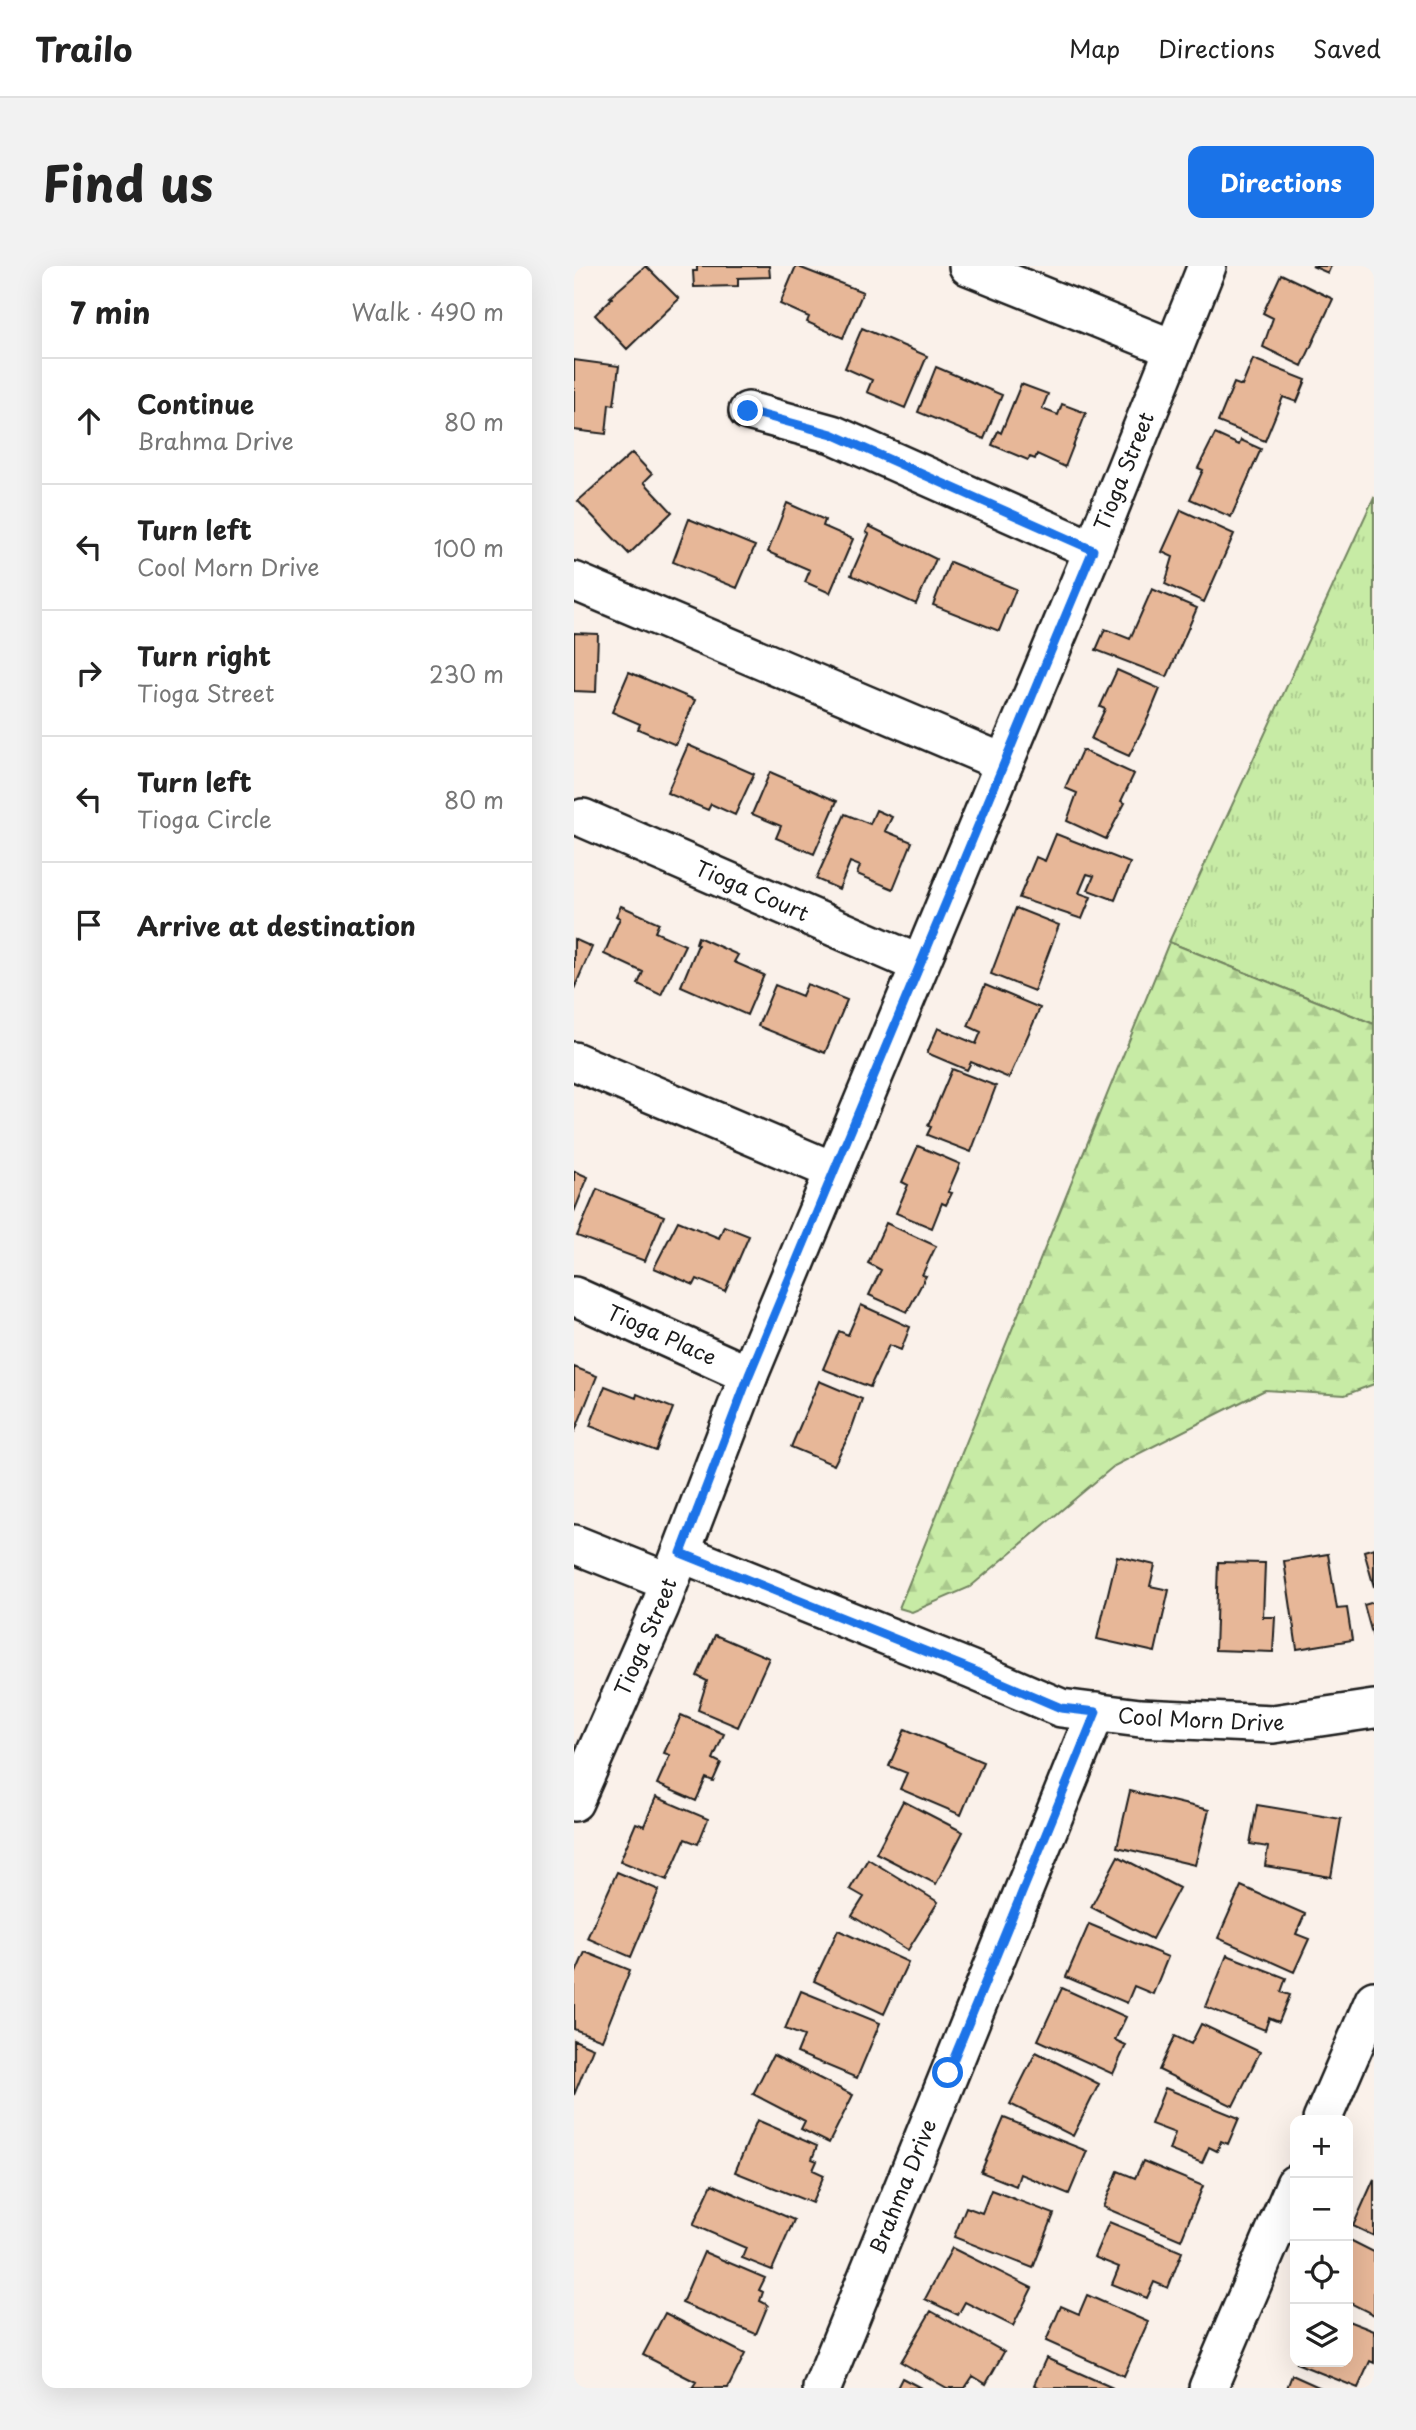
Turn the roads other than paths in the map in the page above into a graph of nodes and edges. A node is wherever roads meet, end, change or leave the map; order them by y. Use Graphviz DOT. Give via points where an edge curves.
graph roads {
  1 [pos="968,266"];
  2 [pos="1207,266"];
  3 [pos="1174,349"];
  4 [pos="748,411"];
  5 [pos="1093,550"];
  6 [pos="574,580"];
  7 [pos="1004,763"];
  8 [pos="583,818"];
  9 [pos="919,964"];
  10 [pos="574,1061"];
  11 [pos="834,1171"];
  12 [pos="574,1296"];
  13 [pos="749,1375"];
  14 [pos="574,1544"];
  15 [pos="675,1568"];
  16 [pos="1374,1709"];
  17 [pos="1096,1712"];
  18 [pos="578,1782"];
  19 [pos="1374,2000"];
  20 [pos="1324,2115"];
  21 [pos="1290,2195"];
  22 [pos="822,2388"];
  23 [pos="1208,2388"];
  1 -- 3 [label="street"];
  2 -- 3 [label="street, Tioga Street"];
  3 -- 5 [label="street, Tioga Street"];
  4 -- 5 [label="street" via="832,434"];
  5 -- 7 [label="street, Tioga Street"];
  6 -- 7 [label="street"];
  7 -- 9 [label="street, Tioga Street"];
  8 -- 9 [label="street, Tioga Court"];
  9 -- 11 [label="street, Tioga Street"];
  10 -- 11 [label="street"];
  11 -- 13 [label="street, Tioga Street"];
  12 -- 13 [label="street, Tioga Place"];
  13 -- 15 [label="street, Tioga Street"];
  14 -- 15 [label="street, Cool Morn Drive"];
  15 -- 17 [label="street, Cool Morn Drive" via="972,1670 1061,1708"];
  15 -- 18 [label="street, Tioga Street"];
  16 -- 17 [label="street, Cool Morn Drive" via="1273,1724"];
  17 -- 22 [label="street, Brahma Drive"];
  19 -- 20 [label="street"];
  21 -- 23 [label="street"];
}
